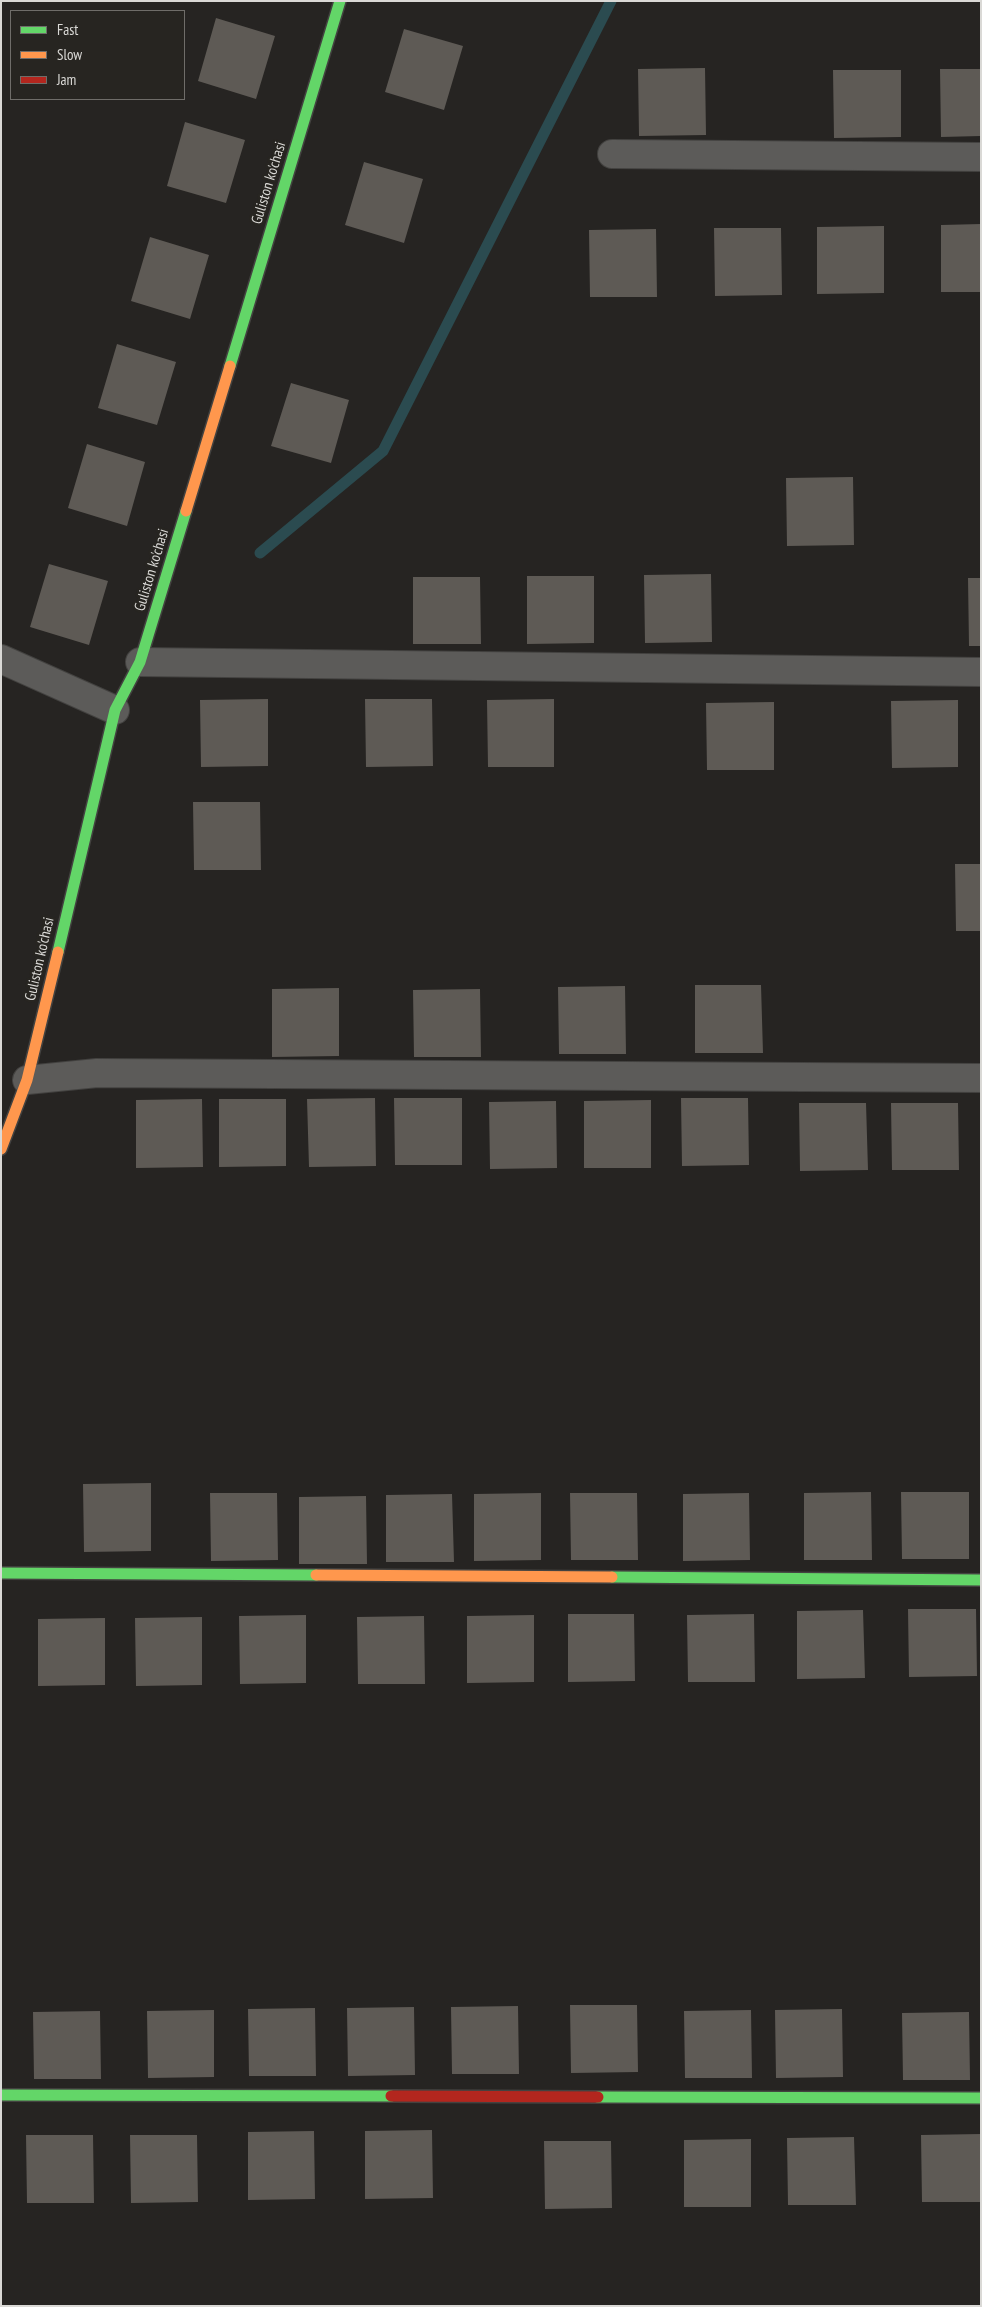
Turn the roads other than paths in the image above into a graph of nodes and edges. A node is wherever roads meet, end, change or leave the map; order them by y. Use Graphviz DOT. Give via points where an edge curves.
graph roads {
  1 [pos="340,1"];
  2 [pos="612,154"];
  3 [pos="981,157"];
  4 [pos="1,659"];
  5 [pos="140,662"];
  6 [pos="981,672"];
  7 [pos="115,710"];
  8 [pos="981,1078"];
  9 [pos="27,1080"];
  10 [pos="1,1149"];
  11 [pos="1,1573"];
  12 [pos="981,1580"];
  13 [pos="1,2095"];
  14 [pos="981,2098"];
  1 -- 5 [label="street, Guliston ko'chasi"];
  2 -- 3 [label="street"];
  4 -- 7 [label="street"];
  5 -- 6 [label="street"];
  5 -- 7 [label="street, Guliston ko'chasi"];
  7 -- 9 [label="street, Guliston ko'chasi"];
  8 -- 9 [label="street" via="96,1073"];
  9 -- 10 [label="street, Guliston ko'chasi"];
  11 -- 12 [label="street"];
  13 -- 14 [label="street"];
}
